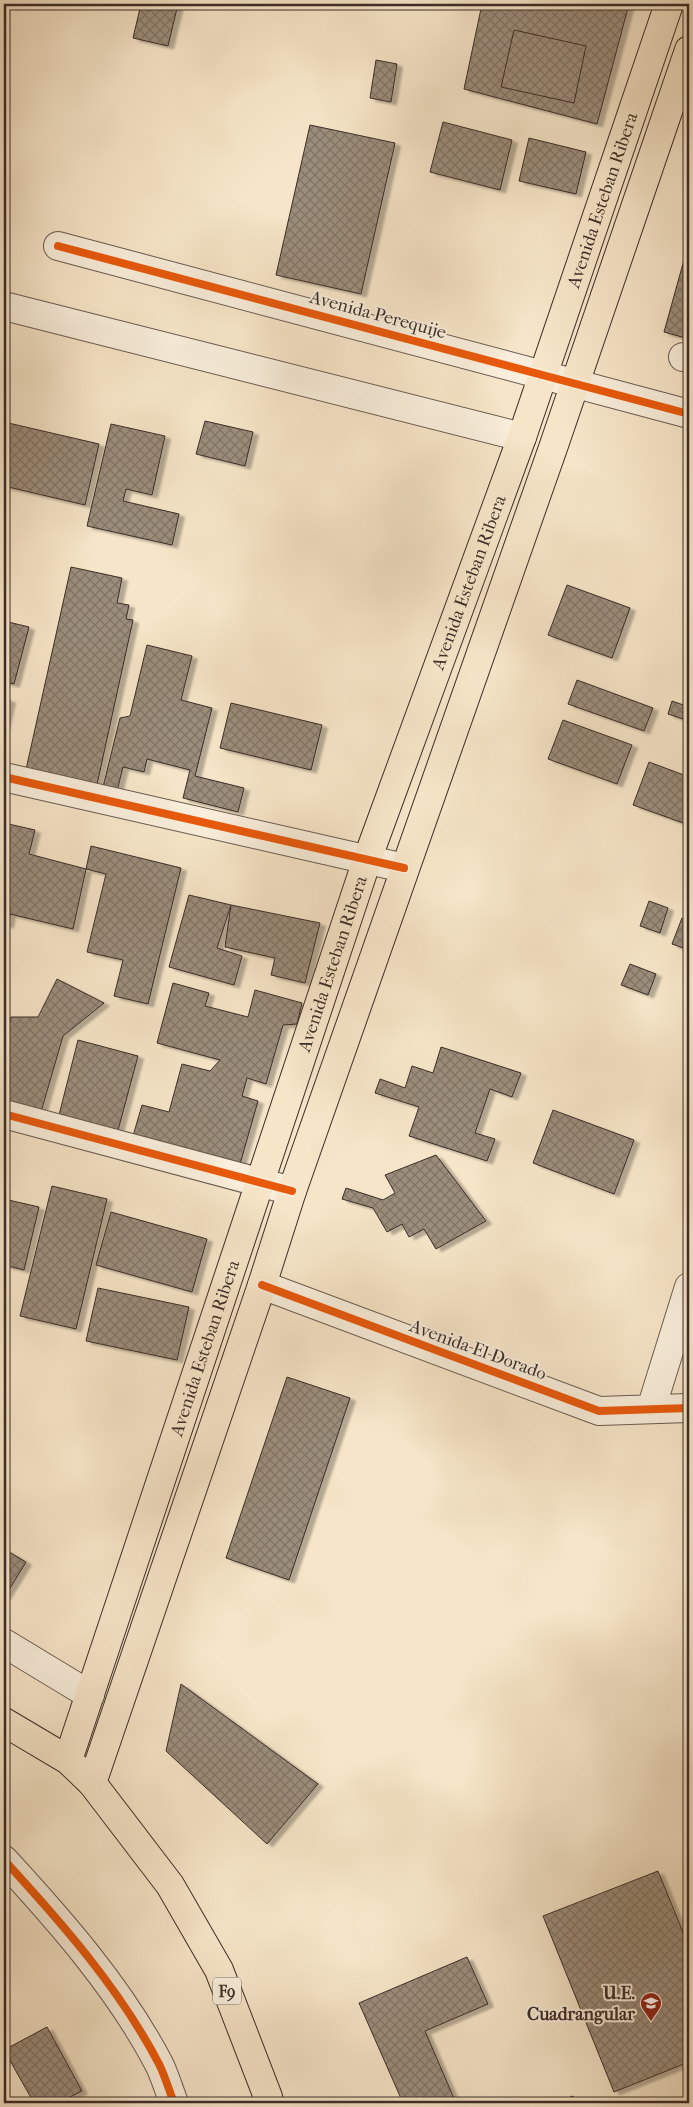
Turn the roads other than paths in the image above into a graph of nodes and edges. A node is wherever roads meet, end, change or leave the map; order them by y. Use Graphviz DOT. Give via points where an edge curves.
graph roads {
  1 [pos="669,4"];
  2 [pos="689,50"];
  3 [pos="58,246"];
  4 [pos="4,306"];
  5 [pos="542,374"];
  6 [pos="575,384"];
  7 [pos="689,414"];
  8 [pos="522,437"];
  9 [pos="4,777"];
  10 [pos="367,860"];
  11 [pos="404,868"];
  12 [pos="4,1114"];
  13 [pos="260,1182"];
  14 [pos="292,1191"];
  15 [pos="262,1285"];
  16 [pos="689,1287"];
  17 [pos="689,1408"];
  18 [pos="651,1409"];
  19 [pos="4,1643"];
  20 [pos="90,1695"];
  21 [pos="4,1722"];
  22 [pos="68,1760"];
  23 [pos="92,1783"];
  24 [pos="4,1860"];
  25 [pos="174,2103"];
  26 [pos="269,2103"];
  1 -- 5 [label="main road, Avenida Esteban Ribera"];
  2 -- 6 [label="main road, Avenida Esteban Ribera"];
  3 -- 5 [label="street, Avenida Perequije"];
  4 -- 8 [label="street"];
  5 -- 6 [label="street, Avenida Perequije"];
  5 -- 8 [label="main road, Avenida Esteban Ribera"];
  6 -- 7 [label="street, Avenida Perequije"];
  6 -- 11 [label="main road, Avenida Esteban Ribera"];
  8 -- 10 [label="main road, Avenida Esteban Ribera"];
  9 -- 10 [label="street"];
  10 -- 11 [label="street"];
  10 -- 13 [label="main road, Avenida Esteban Ribera"];
  11 -- 14 [label="main road, Avenida Esteban Ribera"];
  12 -- 13 [label="street"];
  13 -- 14 [label="street"];
  13 -- 20 [label="main road, Avenida Esteban Ribera"];
  14 -- 15 [label="main road, Avenida Esteban Ribera"];
  15 -- 18 [label="street, Avenida El Dorado" via="599,1411"];
  15 -- 23 [label="main road, Avenida Esteban Ribera"];
  16 -- 18 [label="street"];
  17 -- 18 [label="street, Avenida El Dorado"];
  19 -- 20 [label="street"];
  20 -- 22 [label="main road, Avenida Esteban Ribera"];
  21 -- 22 [label="main road, F9"];
  22 -- 23 [label="main road, F9"];
  23 -- 26 [label="main road, F9" via="170,1885 219,1970"];
  24 -- 25 [label="street" via="52,1912 112,1989 159,2065"];
}
